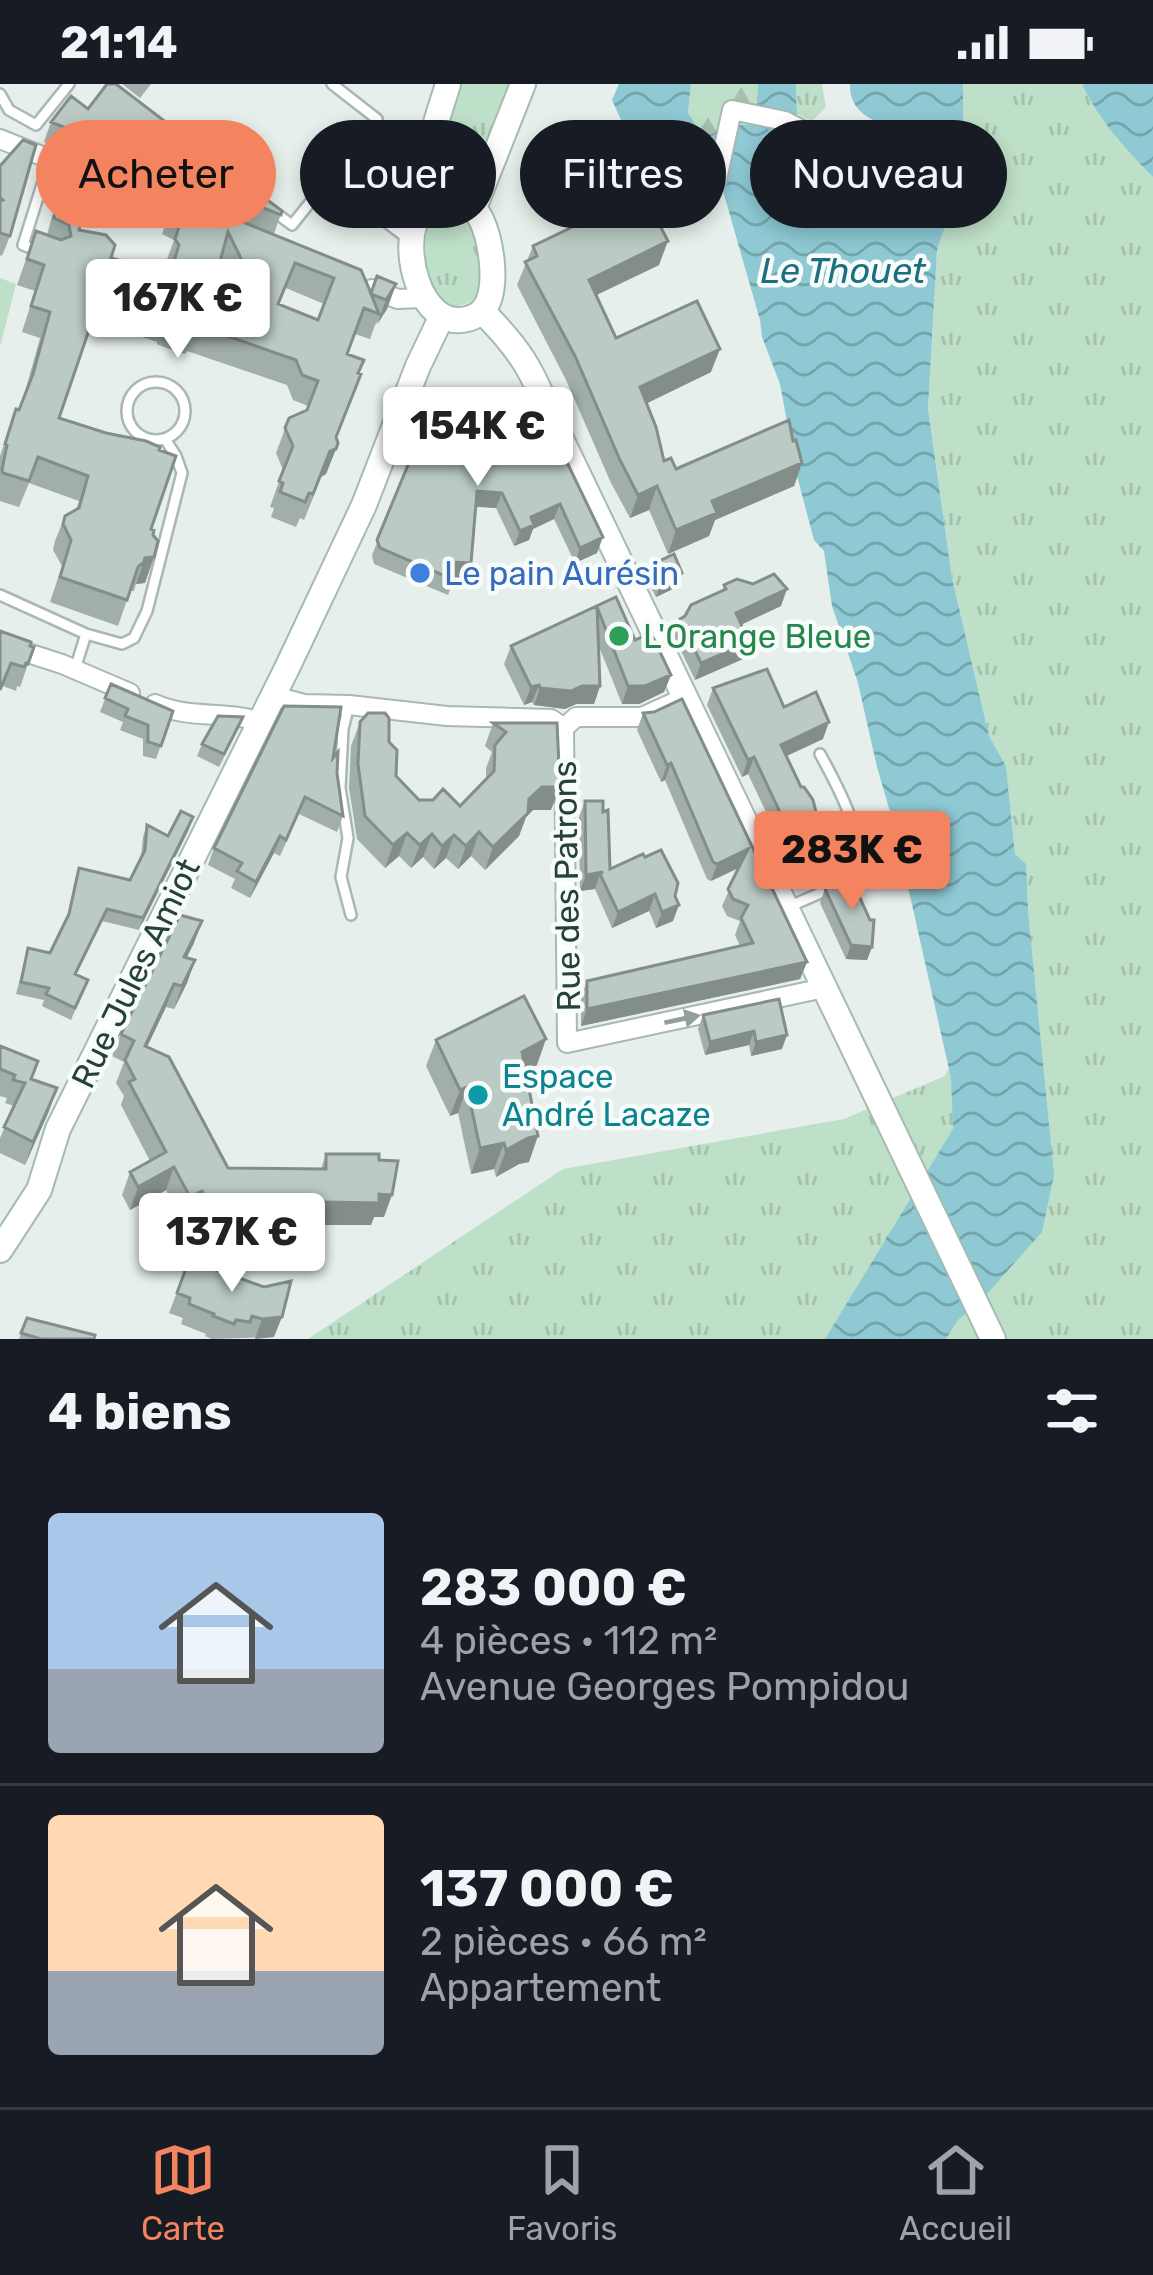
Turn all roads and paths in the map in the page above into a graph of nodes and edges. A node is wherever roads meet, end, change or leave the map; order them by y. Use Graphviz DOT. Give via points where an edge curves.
graph roads {
  1 [pos="69,84"];
  2 [pos="332,84"];
  3 [pos="448,84"];
  4 [pos="523,84"];
  5 [pos="0,94"];
  6 [pos="375,120"];
  7 [pos="437,120"];
  8 [pos="780,120"];
  9 [pos="726,134"];
  10 [pos="0,139"];
  11 [pos="496,152"];
  12 [pos="36,153"];
  13 [pos="36,204"];
  14 [pos="276,213"];
  15 [pos="300,215"];
  16 [pos="394,228"];
  17 [pos="413,228"];
  18 [pos="484,228"];
  19 [pos="411,241"];
  20 [pos="54,257"];
  21 [pos="355,282"];
  22 [pos="423,298"];
  23 [pos="482,311"];
  24 [pos="441,318"];
  25 [pos="166,439"];
  26 [pos="0,595"];
  27 [pos="86,634"];
  28 [pos="0,644"];
  29 [pos="75,669"];
  30 [pos="274,696"];
  31 [pos="686,697"];
  32 [pos="349,705"];
  33 [pos="261,722"];
  34 [pos="564,728"];
  35 [pos="820,754"];
  36 [pos="785,908"];
  37 [pos="351,915"];
  38 [pos="824,988"];
  39 [pos="0,1250"];
  40 [pos="993,1339"];
  1 -- 5 [label="lane" via="36,125 9,110"];
  2 -- 6 [label="lane"];
  3 -- 7 [label="main road"];
  4 -- 11 [label="main road"];
  8 -- 9 [label="street" via="731,110"];
  10 -- 12 [label="street"];
  13 -- 20 [label="lane" via="23,245"];
  14 -- 15 [label="lane" via="292,225"];
  16 -- 19 [label="lane"];
  17 -- 19 [label="main road"];
  18 -- 23 [label="main road" via="490,294"];
  19 -- 22 [label="main road"];
  21 -- 22 [label="street" via="398,299"];
  22 -- 24 [label="main road"];
  23 -- 24 [label="main road"];
  23 -- 31 [label="main road" via="532,371"];
  24 -- 30 [label="main road, Rue Jules Amiot"];
  25 -- 25 [label="lane" via="181,427 185,408 176,390 148,382 133,392 127,419 146,440"];
  25 -- 27 [label="lane" via="182,473 147,611 122,644"];
  26 -- 27 [label="lane"];
  27 -- 29 [label="lane"];
  28 -- 29 [label="street"];
  29 -- 33 [label="street" via="177,714"];
  30 -- 32 [label="street"];
  30 -- 33 [label="main road, Rue Jules Amiot"];
  31 -- 34 [label="street" via="642,717 576,717"];
  31 -- 36 [label="main road"];
  32 -- 34 [label="street" via="551,719"];
  32 -- 37 [label="lane" via="340,788 348,838 341,877"];
  33 -- 39 [label="main road, Rue Jules Amiot" via="58,1129 39,1190"];
  34 -- 38 [label="street, Rue des Patrons, one-way" via="567,1043"];
  35 -- 36 [label="lane" via="844,796 856,866"];
  36 -- 38 [label="main road"];
  38 -- 40 [label="main road"];
}
